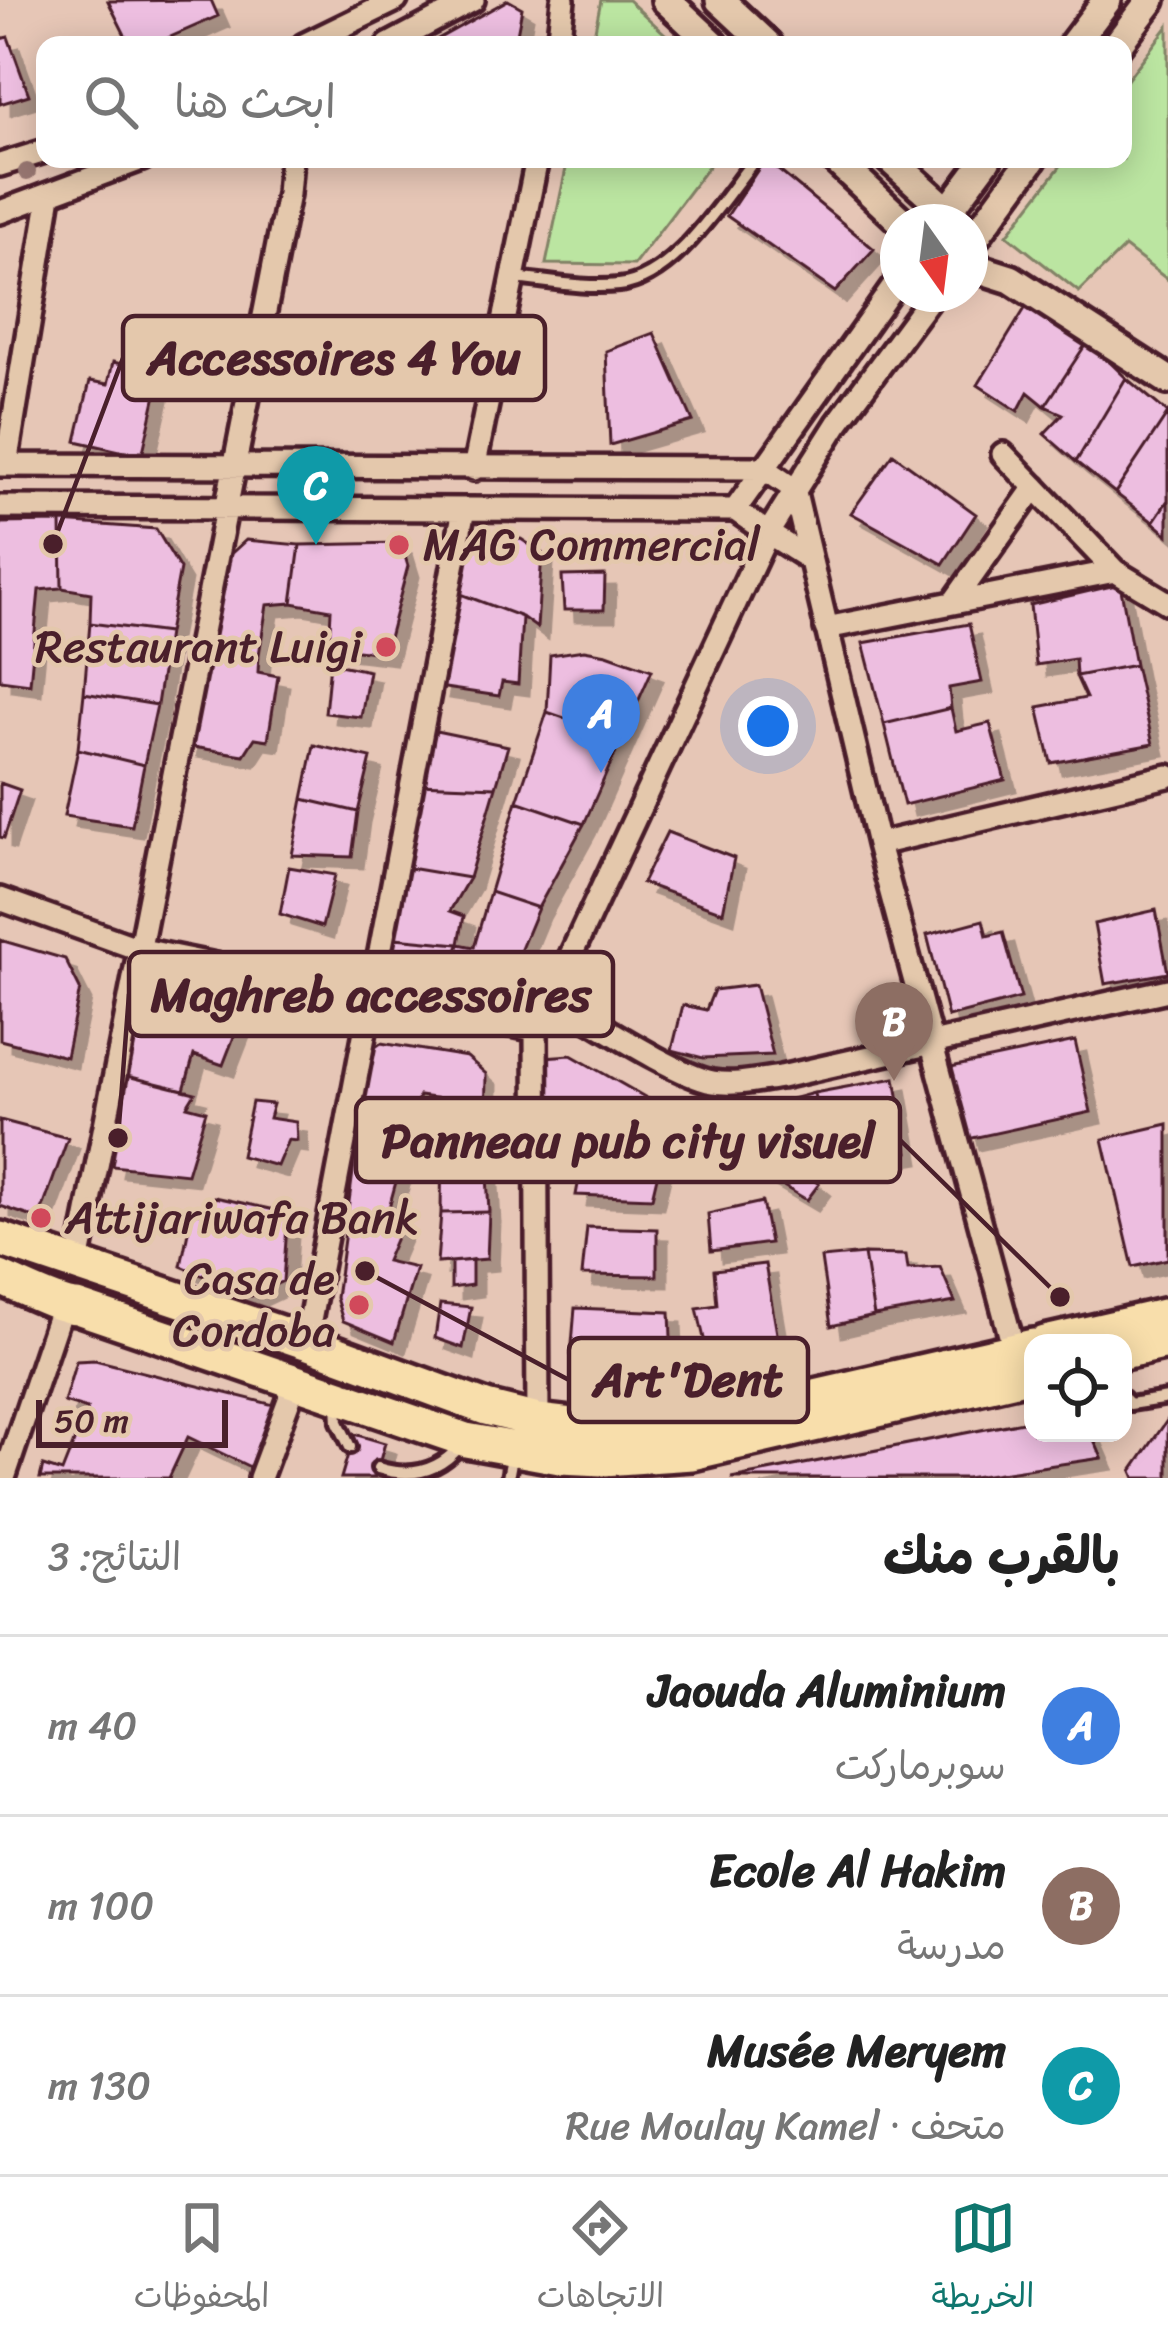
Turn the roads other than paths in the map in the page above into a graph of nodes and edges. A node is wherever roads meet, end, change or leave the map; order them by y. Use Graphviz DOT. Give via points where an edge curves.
graph roads {
  1 [pos="396,0"];
  2 [pos="473,0"];
  3 [pos="563,0"];
  4 [pos="666,0"];
  5 [pos="720,0"];
  6 [pos="1107,0"];
  7 [pos="1151,0"];
  8 [pos="322,36"];
  9 [pos="405,36"];
  10 [pos="559,36"];
  11 [pos="704,36"];
  12 [pos="758,36"];
  13 [pos="1080,36"];
  14 [pos="1124,36"];
  15 [pos="36,154"];
  16 [pos="0,165"];
  17 [pos="119,168"];
  18 [pos="290,168"];
  19 [pos="534,168"];
  20 [pos="747,168"];
  21 [pos="845,168"];
  22 [pos="899,168"];
  23 [pos="983,168"];
  24 [pos="1023,168"];
  25 [pos="50,195"];
  26 [pos="883,204"];
  27 [pos="936,204"];
  28 [pos="969,204"];
  29 [pos="985,204"];
  30 [pos="0,212"];
  31 [pos="988,256"];
  32 [pos="988,272"];
  33 [pos="514,278"];
  34 [pos="1011,279"];
  35 [pos="880,305"];
  36 [pos="920,312"];
  37 [pos="1168,380"];
  38 [pos="1004,454"];
  39 [pos="3,465"];
  40 [pos="234,466"];
  41 [pos="764,468"];
  42 [pos="474,469"];
  43 [pos="1035,487"];
  44 [pos="794,488"];
  45 [pos="0,507"];
  46 [pos="224,507"];
  47 [pos="464,509"];
  48 [pos="735,510"];
  49 [pos="768,533"];
  50 [pos="809,559"];
  51 [pos="1115,571"];
  52 [pos="953,603"];
  53 [pos="1168,603"];
  54 [pos="826,628"];
  55 [pos="1168,776"];
  56 [pos="878,844"];
  57 [pos="0,899"];
  58 [pos="142,950"];
  59 [pos="1168,990"];
  60 [pos="550,997"];
  61 [pos="372,998"];
  62 [pos="536,1030"];
  63 [pos="929,1044"];
  64 [pos="0,1239"];
  65 [pos="78,1265"];
  66 [pos="0,1278"];
  67 [pos="63,1303"];
  68 [pos="1168,1315"];
  69 [pos="1025,1334"];
  70 [pos="1100,1334"];
  71 [pos="306,1342"];
  72 [pos="1168,1342"];
  73 [pos="1132,1350"];
  74 [pos="1024,1354"];
  75 [pos="1024,1355"];
  76 [pos="296,1381"];
  77 [pos="337,1395"];
  78 [pos="1168,1398"];
  79 [pos="1132,1404"];
  80 [pos="538,1420"];
  81 [pos="466,1440"];
  82 [pos="350,1447"];
  83 [pos="510,1464"];
  84 [pos="378,1468"];
  85 [pos="648,1468"];
  86 [pos="4,1478"];
  87 [pos="260,1478"];
  1 -- 8 [label="street"];
  2 -- 9 [label="street"];
  3 -- 10 [label="street"];
  4 -- 11 [label="street"];
  5 -- 12 [label="street"];
  6 -- 13 [label="street"];
  7 -- 14 [label="street"];
  15 -- 16 [label="street"];
  17 -- 25 [label="street"];
  18 -- 40 [label="street"];
  19 -- 33 [label="street"];
  20 -- 33 [label="lane" via="676,255 643,281"];
  21 -- 26 [label="street"];
  22 -- 27 [label="street"];
  23 -- 28 [label="street"];
  24 -- 29 [label="street"];
  25 -- 30 [label="street"];
  25 -- 39 [label="street"];
  31 -- 34 [label="street"];
  32 -- 34 [label="street"];
  33 -- 42 [label="street"];
  34 -- 37 [label="street"];
  35 -- 41 [label="street"];
  36 -- 44 [label="street"];
  38 -- 43 [label="street"];
  39 -- 40 [label="street"];
  40 -- 42 [label="street"];
  40 -- 46 [label="street"];
  41 -- 42 [label="street"];
  41 -- 44 [label="street"];
  41 -- 48 [label="street"];
  43 -- 51 [label="street"];
  43 -- 52 [label="street"];
  44 -- 49 [label="street"];
  44 -- 50 [label="street"];
  45 -- 46 [label="street"];
  46 -- 47 [label="street"];
  46 -- 58 [label="street"];
  47 -- 48 [label="street"];
  47 -- 61 [label="street"];
  48 -- 49 [label="street"];
  49 -- 50 [label="street"];
  49 -- 60 [label="street"];
  50 -- 54 [label="street"];
  51 -- 52 [label="street"];
  51 -- 53 [label="street"];
  52 -- 54 [label="street"];
  54 -- 56 [label="street"];
  55 -- 56 [label="street"];
  56 -- 63 [label="street"];
  57 -- 58 [label="street"];
  58 -- 61 [label="street"];
  58 -- 65 [label="street"];
  59 -- 63 [label="street"];
  60 -- 62 [label="street"];
  60 -- 63 [label="street" via="712,1082 781,1077"];
  61 -- 62 [label="street"];
  61 -- 71 [label="street"];
  62 -- 80 [label="street"];
  63 -- 69 [label="street"];
  64 -- 65 [label="main road"];
  65 -- 67 [label="main road" via="93,1288 86,1301"];
  65 -- 71 [label="main road"];
  66 -- 67 [label="main road"];
  67 -- 76 [label="main road"];
  67 -- 86 [label="street"];
  68 -- 70 [label="main road"];
  71 -- 80 [label="main road"];
  72 -- 73 [label="main road"];
  74 -- 80 [label="main road" via="693,1424"];
  75 -- 85 [label="main road"];
  76 -- 77 [label="main road"];
  76 -- 87 [label="street"];
  77 -- 81 [label="main road"];
  77 -- 82 [label="lane"];
  78 -- 79 [label="lane"];
  81 -- 83 [label="main road"];
  81 -- 84 [label="lane" via="423,1473"];
  83 -- 85 [label="main road" via="581,1458"];
}
